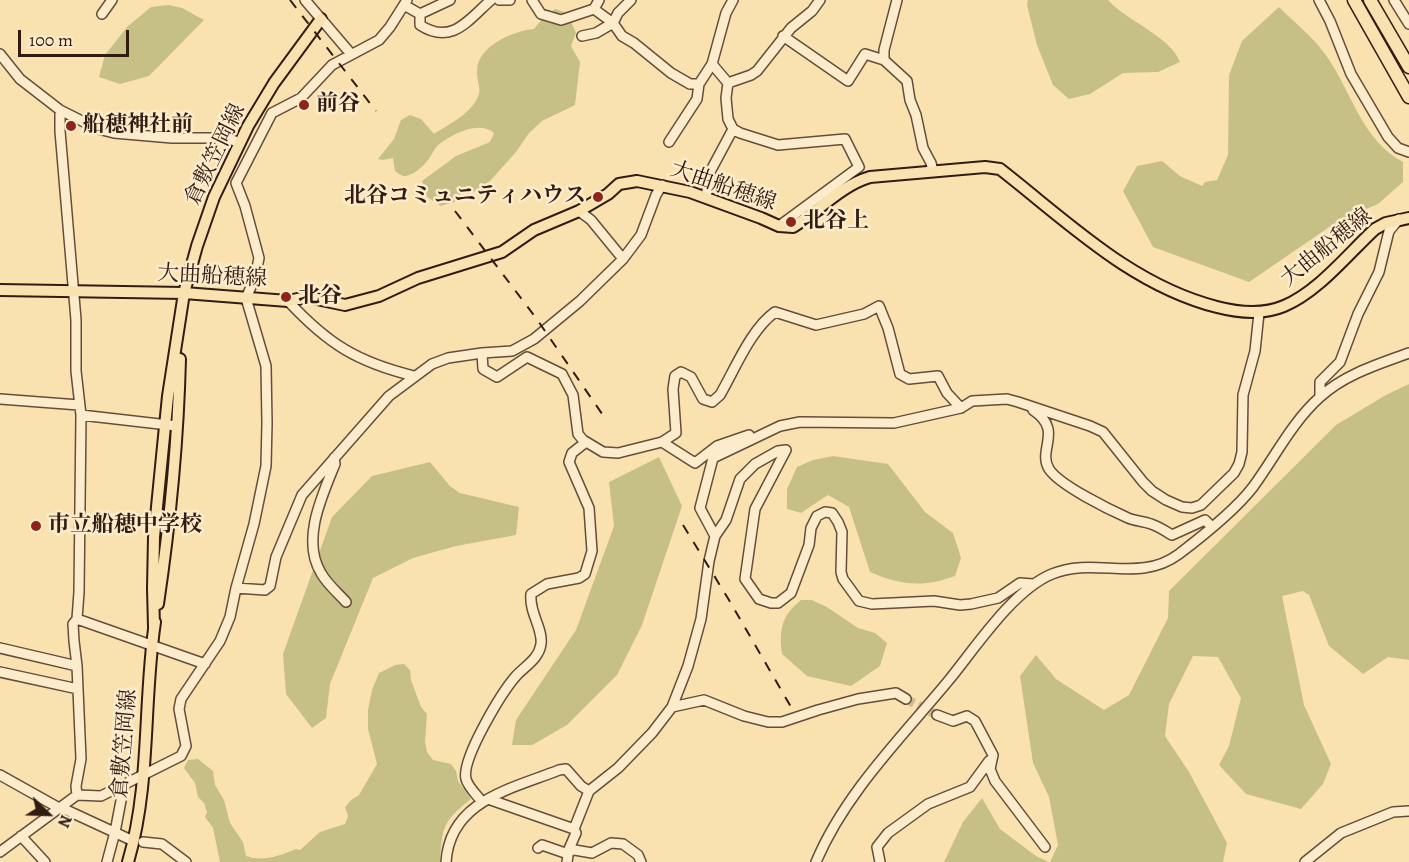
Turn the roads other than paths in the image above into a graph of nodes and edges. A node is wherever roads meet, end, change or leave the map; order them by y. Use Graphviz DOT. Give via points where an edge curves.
graph roads {
  1 [pos="111,0"];
  2 [pos="305,0"];
  3 [pos="450,0"];
  4 [pos="491,0"];
  5 [pos="499,0"];
  6 [pos="510,0"];
  7 [pos="532,0"];
  8 [pos="631,0"];
  9 [pos="734,0"];
  10 [pos="820,0"];
  11 [pos="897,0"];
  12 [pos="1319,0"];
  13 [pos="1354,0"];
  14 [pos="1370,0"];
  15 [pos="1394,0"];
  16 [pos="406,2"];
  17 [pos="597,4"];
  18 [pos="420,14"];
  19 [pos="102,15"];
  20 [pos="321,19"];
  21 [pos="613,23"];
  22 [pos="1409,24"];
  23 [pos="582,36"];
  24 [pos="783,36"];
  25 [pos="0,54"];
  26 [pos="351,54"];
  27 [pos="884,60"];
  28 [pos="711,64"];
  29 [pos="1409,67"];
  30 [pos="728,83"];
  31 [pos="699,84"];
  32 [pos="1409,97"];
  33 [pos="60,110"];
  34 [pos="734,129"];
  35 [pos="669,142"];
  36 [pos="240,143"];
  37 [pos="1409,152"];
  38 [pos="933,171"];
  39 [pos="662,185"];
  40 [pos="706,196"];
  41 [pos="579,211"];
  42 [pos="1404,218"];
  43 [pos="779,226"];
  44 [pos="623,259"];
  45 [pos="0,290"];
  46 [pos="73,291"];
  47 [pos="184,293"];
  48 [pos="246,298"];
  49 [pos="288,301"];
  50 [pos="1259,313"];
  51 [pos="180,323"];
  52 [pos="482,353"];
  53 [pos="1409,353"];
  54 [pos="414,376"];
  55 [pos="1320,396"];
  56 [pos="0,399"];
  57 [pos="1018,402"];
  58 [pos="962,408"];
  59 [pos="80,410"];
  60 [pos="165,425"];
  61 [pos="177,426"];
  62 [pos="766,433"];
  63 [pos="586,442"];
  64 [pos="662,442"];
  65 [pos="334,458"];
  66 [pos="1211,526"];
  67 [pos="715,536"];
  68 [pos="1033,584"];
  69 [pos="236,588"];
  70 [pos="346,602"];
  71 [pos="77,619"];
  72 [pos="154,627"];
  73 [pos="152,645"];
  74 [pos="0,648"];
  75 [pos="205,664"];
  76 [pos="77,666"];
  77 [pos="0,672"];
  78 [pos="78,689"];
  79 [pos="906,699"];
  80 [pos="672,707"];
  81 [pos="937,715"];
  82 [pos="993,755"];
  83 [pos="0,775"];
  84 [pos="143,775"];
  85 [pos="123,785"];
  86 [pos="589,791"];
  87 [pos="77,795"];
  88 [pos="485,800"];
  89 [pos="60,808"];
  90 [pos="1409,811"];
  91 [pos="574,829"];
  92 [pos="115,832"];
  93 [pos="21,836"];
  94 [pos="129,839"];
  95 [pos="143,842"];
  96 [pos="1045,847"];
  97 [pos="538,848"];
  98 [pos="0,852"];
  99 [pos="568,855"];
  100 [pos="45,862"];
  101 [pos="107,862"];
  102 [pos="128,862"];
  103 [pos="186,862"];
  104 [pos="446,862"];
  105 [pos="641,862"];
  106 [pos="816,862"];
  107 [pos="880,862"];
  108 [pos="1305,862"];
  1 -- 19 [label="street"];
  2 -- 20 [label="street"];
  3 -- 18 [label="street"];
  4 -- 18 [label="street" via="463,27 452,32 427,30 420,25"];
  5 -- 6 [label="street"];
  7 -- 17 [label="street" via="541,14 561,20"];
  8 -- 21 [label="street"];
  9 -- 28 [label="street" via="726,13"];
  10 -- 24 [label="street"];
  11 -- 27 [label="street"];
  12 -- 37 [label="street" via="1351,74 1388,137 1398,148"];
  13 -- 32 [label="highway"];
  14 -- 29 [label="highway"];
  15 -- 22 [label="street"];
  16 -- 18 [label="street"];
  16 -- 26 [label="street" via="379,40"];
  17 -- 21 [label="street"];
  20 -- 26 [label="street"];
  20 -- 36 [label="main road, 倉敷笠岡線" via="274,83"];
  21 -- 23 [label="street"];
  21 -- 31 [label="street" via="622,36 671,73 690,84"];
  24 -- 27 [label="street" via="848,81 865,54"];
  24 -- 30 [label="street" via="757,71"];
  25 -- 33 [label="street" via="20,79"];
  26 -- 48 [label="street" via="333,65 301,98 272,113 236,183 259,258"];
  27 -- 38 [label="street" via="907,81 923,148"];
  28 -- 30 [label="street"];
  28 -- 31 [label="street"];
  30 -- 34 [label="street" via="726,108"];
  31 -- 35 [label="street" via="697,99"];
  33 -- 36 [label="street" via="114,133 227,138"];
  33 -- 46 [label="street"];
  34 -- 40 [label="street" via="710,172"];
  34 -- 43 [label="street" via="778,145 845,139 859,167"];
  36 -- 47 [label="main road, 倉敷笠岡線" via="213,197"];
  38 -- 43 [label="main road, 大曲船穂線" via="859,180 793,227"];
  38 -- 50 [label="main road, 大曲船穂線" via="1000,169 1136,274 1204,304"];
  39 -- 40 [label="main road, 大曲船穂線"];
  39 -- 41 [label="main road, 大曲船穂線" via="637,181 619,184"];
  39 -- 44 [label="street" via="641,235"];
  40 -- 43 [label="main road, 大曲船穂線"];
  41 -- 44 [label="street"];
  41 -- 49 [label="main road, 大曲船穂線" via="534,230 502,252 418,278 379,296 345,305 307,297"];
  42 -- 50 [label="main road, 大曲船穂線" via="1375,229 1302,296"];
  42 -- 55 [label="street" via="1389,231 1379,272 1340,362 1320,382"];
  44 -- 52 [label="street" via="534,339 512,351"];
  45 -- 46 [label="main road, 大曲船穂線"];
  46 -- 47 [label="main road, 大曲船穂線"];
  46 -- 59 [label="street"];
  47 -- 48 [label="main road, 大曲船穂線"];
  47 -- 51 [label="main road, 倉敷笠岡線"];
  48 -- 49 [label="main road, 大曲船穂線"];
  48 -- 69 [label="street" via="266,366 266,466"];
  49 -- 54 [label="street" via="309,324 353,356"];
  50 -- 57 [label="street" via="1255,351 1243,395 1239,464 1201,505 1182,507 1152,491 1103,432"];
  51 -- 60 [label="main road, 倉敷笠岡線"];
  51 -- 61 [label="main road, 倉敷笠岡線"];
  52 -- 54 [label="street" via="448,358"];
  52 -- 63 [label="street" via="483,369 497,377 527,357 562,374 573,395 578,434"];
  53 -- 55 [label="street" via="1356,373"];
  54 -- 65 [label="street" via="389,396"];
  55 -- 66 [label="street" via="1243,499"];
  56 -- 59 [label="street"];
  57 -- 58 [label="street" via="978,400"];
  57 -- 66 [label="street" via="1046,421 1049,440 1045,462 1050,471 1074,489 1172,535 1205,520"];
  58 -- 62 [label="street" via="894,423 800,422"];
  58 -- 64 [label="street" via="938,376 909,379 900,374 879,306 864,314 816,325 776,312 755,334 720,395 712,402 703,399 691,377 681,372 675,376 676,433"];
  59 -- 60 [label="street"];
  59 -- 71 [label="street"];
  60 -- 61 [label="street"];
  60 -- 72 [label="main road, 倉敷笠岡線" via="154,537"];
  61 -- 72 [label="main road, 倉敷笠岡線"];
  62 -- 64 [label="street" via="761,430 717,446 695,463"];
  62 -- 67 [label="street" via="713,458 700,508"];
  63 -- 64 [label="street" via="603,452 618,453"];
  63 -- 88 [label="street" via="572,453 569,462 589,508 592,551 585,574 531,594 541,644 482,730 465,772 466,782"];
  65 -- 69 [label="street" via="302,495 276,557 270,586 265,590"];
  65 -- 70 [label="street" via="318,509 314,557 321,574"];
  66 -- 68 [label="street" via="1178,555 1149,569 1073,568"];
  67 -- 68 [label="street" via="726,519 740,479 755,464 786,450 755,509 745,579 759,599 778,603 790,593 809,545 811,528 817,516 825,512 832,513 838,522 843,544 841,572 859,601 971,604 998,598 1020,583"];
  67 -- 80 [label="street" via="701,619"];
  68 -- 106 [label="street" via="1005,611 873,772 840,815"];
  69 -- 75 [label="street" via="230,617"];
  71 -- 73 [label="street"];
  71 -- 76 [label="street" via="73,624"];
  72 -- 73 [label="main road, 倉敷笠岡線"];
  73 -- 75 [label="street"];
  73 -- 84 [label="main road, 倉敷笠岡線"];
  74 -- 76 [label="street"];
  75 -- 84 [label="street" via="181,699 179,709 186,746 181,756"];
  76 -- 78 [label="street"];
  77 -- 78 [label="street"];
  78 -- 87 [label="street" via="81,759"];
  79 -- 80 [label="street" via="896,693 858,699 782,722 744,716 704,700"];
  80 -- 86 [label="street" via="618,768"];
  81 -- 82 [label="street" via="953,721 967,716 975,721"];
  82 -- 96 [label="street" via="990,769 995,781"];
  82 -- 107 [label="street" via="969,787 928,804 888,833 877,847"];
  83 -- 89 [label="street"];
  84 -- 85 [label="street"];
  84 -- 102 [label="main road, 倉敷笠岡線" via="136,834"];
  85 -- 87 [label="street" via="101,796"];
  85 -- 92 [label="street"];
  86 -- 88 [label="street" via="566,770 559,770"];
  86 -- 91 [label="street"];
  87 -- 89 [label="street"];
  88 -- 91 [label="street"];
  88 -- 104 [label="street" via="467,813 454,830"];
  89 -- 92 [label="street"];
  89 -- 93 [label="street"];
  90 -- 108 [label="street" via="1393,812 1341,833"];
  91 -- 99 [label="street"];
  92 -- 94 [label="street"];
  92 -- 101 [label="street"];
  93 -- 98 [label="street"];
  93 -- 100 [label="street"];
  95 -- 103 [label="street" via="162,844"];
  97 -- 99 [label="street" via="542,845"];
  99 -- 105 [label="street" via="592,853 611,843 623,844"];
}
